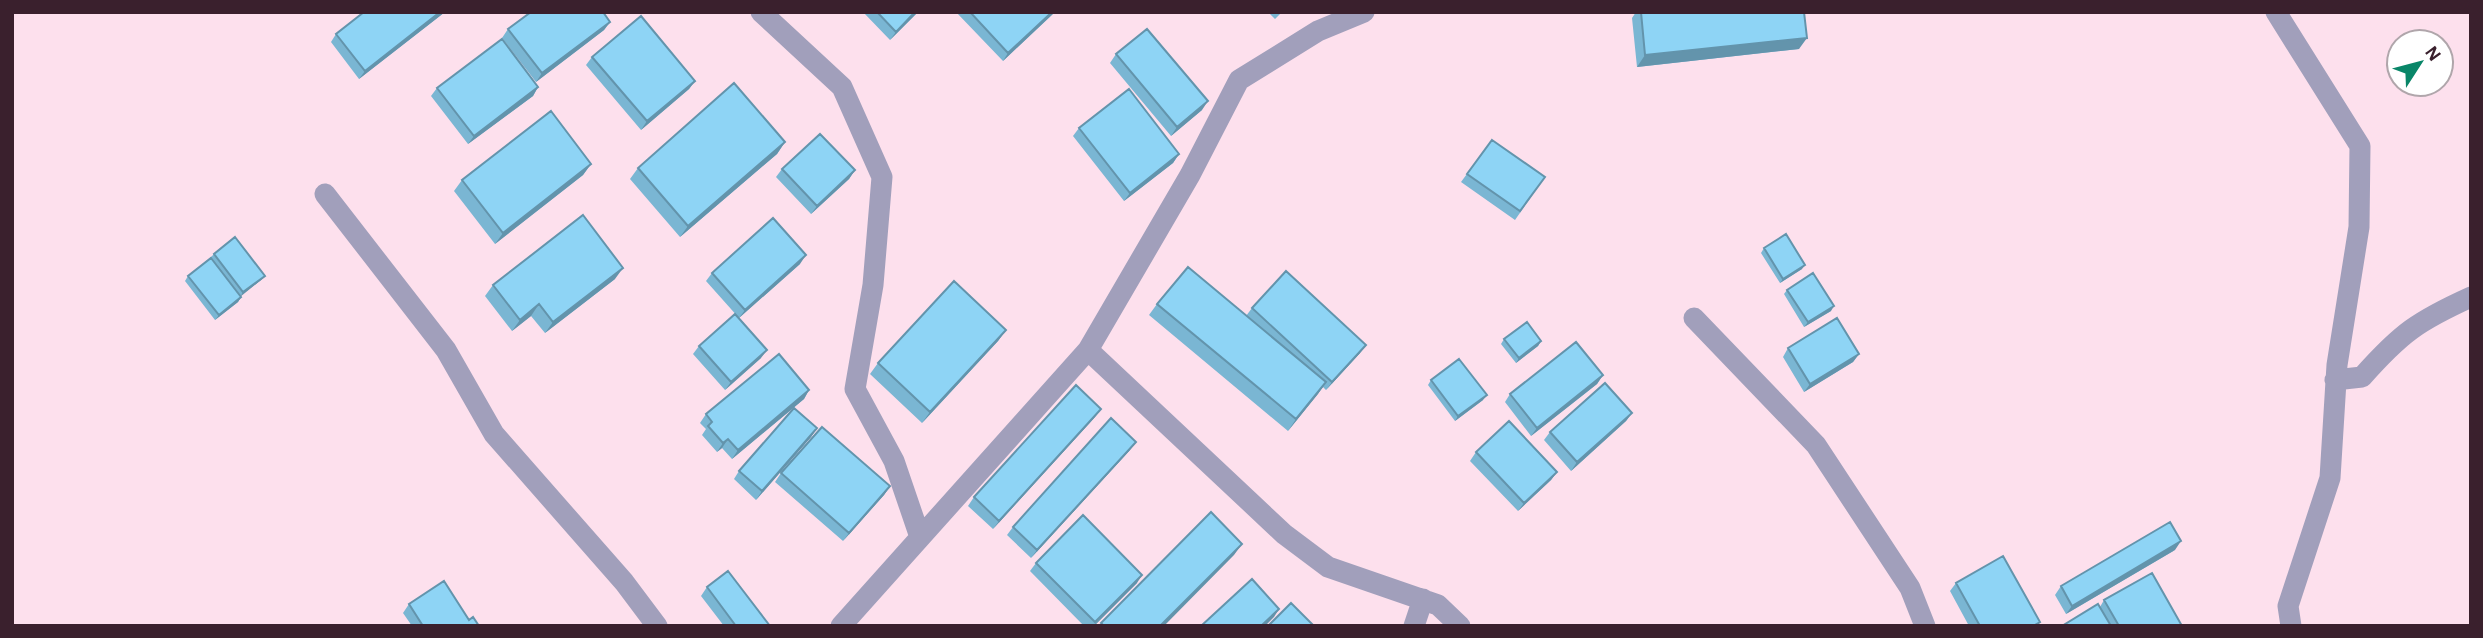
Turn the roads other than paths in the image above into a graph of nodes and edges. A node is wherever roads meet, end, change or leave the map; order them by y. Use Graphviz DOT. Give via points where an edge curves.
graph roads {
  1 [pos="761,12"];
  2 [pos="1364,12"];
  3 [pos="2276,12"];
  4 [pos="326,194"];
  5 [pos="2471,297"];
  6 [pos="1694,318"];
  7 [pos="1088,350"];
  8 [pos="2335,380"];
  9 [pos="920,537"];
  10 [pos="1423,599"];
  11 [pos="657,626"];
  12 [pos="841,626"];
  13 [pos="1414,626"];
  14 [pos="1460,626"];
  15 [pos="1925,626"];
  16 [pos="2291,626"];
  1 -- 9 [label="street" via="842,87 882,177 873,285 855,390 894,461"];
  2 -- 7 [label="street" via="1318,31 1239,80"];
  3 -- 8 [label="street" via="2360,146 2359,227"];
  4 -- 11 [label="street" via="446,350 494,434"];
  5 -- 8 [label="street" via="2422,319 2392,343 2362,377"];
  6 -- 15 [label="street" via="1816,445 1910,588"];
  7 -- 9 [label="street"];
  7 -- 10 [label="street" via="1284,534 1328,567"];
  8 -- 16 [label="street" via="2330,478 2288,606"];
  9 -- 12 [label="street"];
  10 -- 13 [label="street"];
  10 -- 14 [label="street" via="1438,605"];
}
